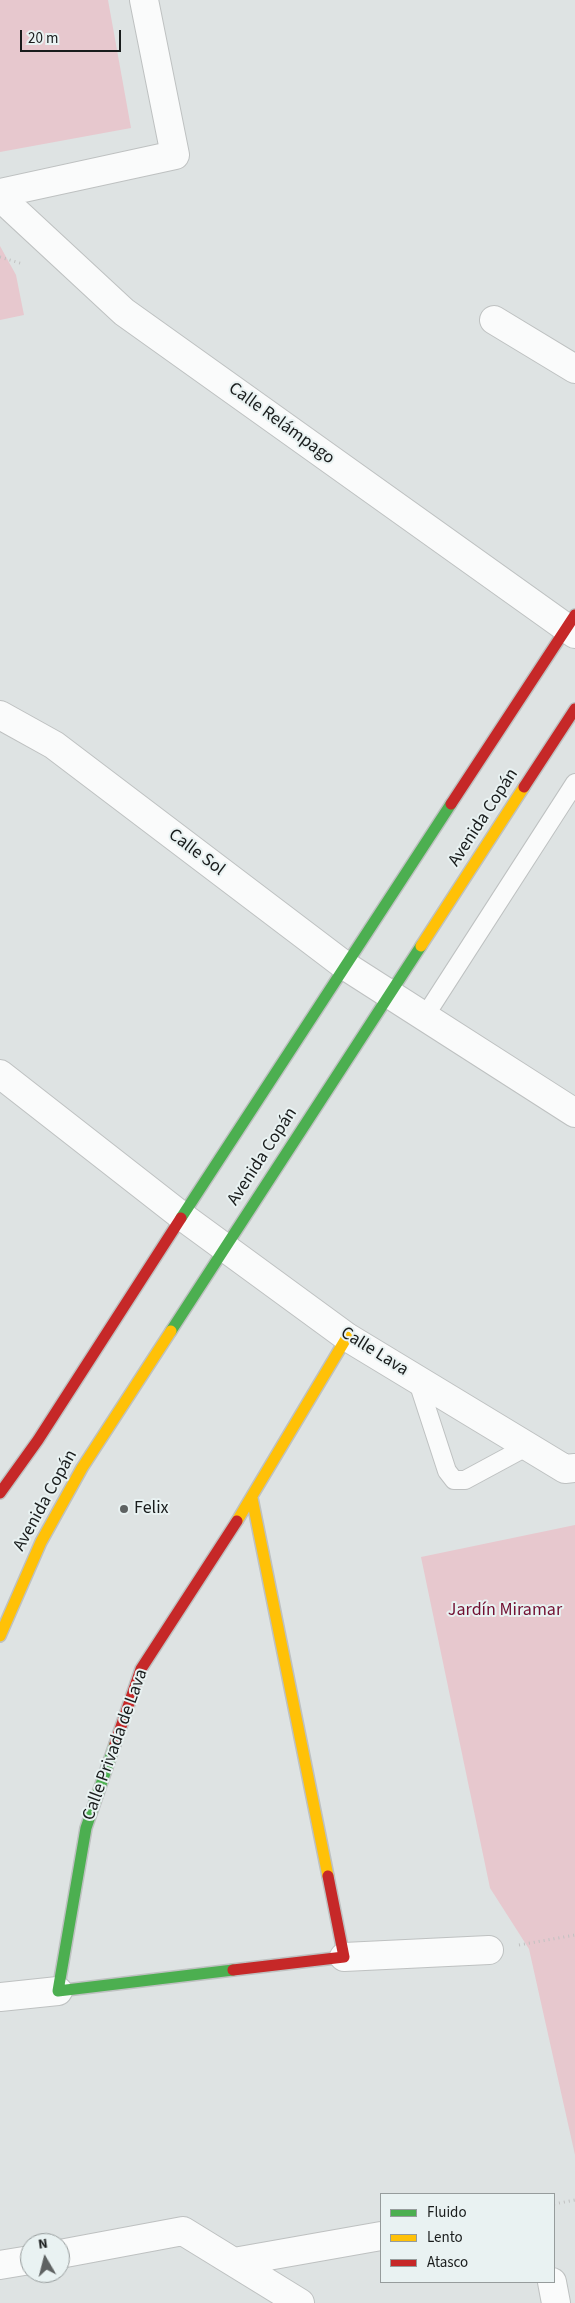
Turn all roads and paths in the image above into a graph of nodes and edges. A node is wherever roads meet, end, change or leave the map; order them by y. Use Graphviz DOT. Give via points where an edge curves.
graph roads {
  1 [pos="144,0"];
  2 [pos="0,193"];
  3 [pos="0,197"];
  4 [pos="494,320"];
  5 [pos="575,369"];
  6 [pos="572,626"];
  7 [pos="575,709"];
  8 [pos="0,715"];
  9 [pos="575,783"];
  10 [pos="344,965"];
  11 [pos="390,994"];
  12 [pos="425,1016"];
  13 [pos="0,1074"];
  14 [pos="575,1113"];
  15 [pos="183,1218"];
  16 [pos="226,1247"];
  17 [pos="347,1337"];
  18 [pos="417,1379"];
  19 [pos="528,1446"];
  20 [pos="575,1468"];
  21 [pos="0,1493"];
  22 [pos="252,1498"];
  23 [pos="0,1636"];
  24 [pos="575,1935"];
  25 [pos="489,1950"];
  26 [pos="344,1957"];
  27 [pos="58,1991"];
  28 [pos="0,1996"];
  29 [pos="575,2200"];
  30 [pos="555,2204"];
  31 [pos="380,2236"];
  32 [pos="70,2252"];
  33 [pos="20,2262"];
  34 [pos="234,2262"];
  35 [pos="0,2265"];
  36 [pos="552,2283"];
  37 [pos="300,2303"];
  38 [pos="556,2303"];
  1 -- 2 [label="street" via="175,155"];
  3 -- 6 [label="street, Calle Relámpago" via="124,312"];
  4 -- 5 [label="street"];
  6 -- 10 [label="street, Avenida Copán"];
  7 -- 11 [label="street, Avenida Copán"];
  8 -- 10 [label="street, Calle Sol" via="54,745"];
  9 -- 12 [label="lane"];
  10 -- 11 [label="street, Calle Sol"];
  10 -- 15 [label="street, Avenida Copán"];
  11 -- 12 [label="street"];
  11 -- 16 [label="street, Avenida Copán"];
  12 -- 14 [label="street"];
  13 -- 15 [label="street"];
  15 -- 16 [label="street, Calle Lava"];
  15 -- 21 [label="street, Avenida Copán"];
  16 -- 17 [label="street, Calle Lava"];
  16 -- 23 [label="street, Avenida Copán" via="82,1468 41,1542"];
  17 -- 18 [label="street, Calle Lava"];
  17 -- 22 [label="street, Calle Privada de Lava"];
  18 -- 19 [label="street, Calle Lava"];
  18 -- 19 [label="lane" via="447,1471 454,1480 465,1480"];
  19 -- 20 [label="street, Calle Lava" via="565,1468"];
  22 -- 26 [label="street"];
  22 -- 27 [label="street, Calle Privada de Lava" via="141,1669 86,1828"];
  24 -- 25 [label="path"];
  25 -- 26 [label="street"];
  26 -- 27 [label="street"];
  27 -- 28 [label="street"];
  29 -- 30 [label="path"];
  31 -- 34 [label="street"];
  32 -- 34 [label="street" via="183,2231"];
  33 -- 35 [label="street"];
  34 -- 37 [label="street"];
  36 -- 38 [label="street"];
}
